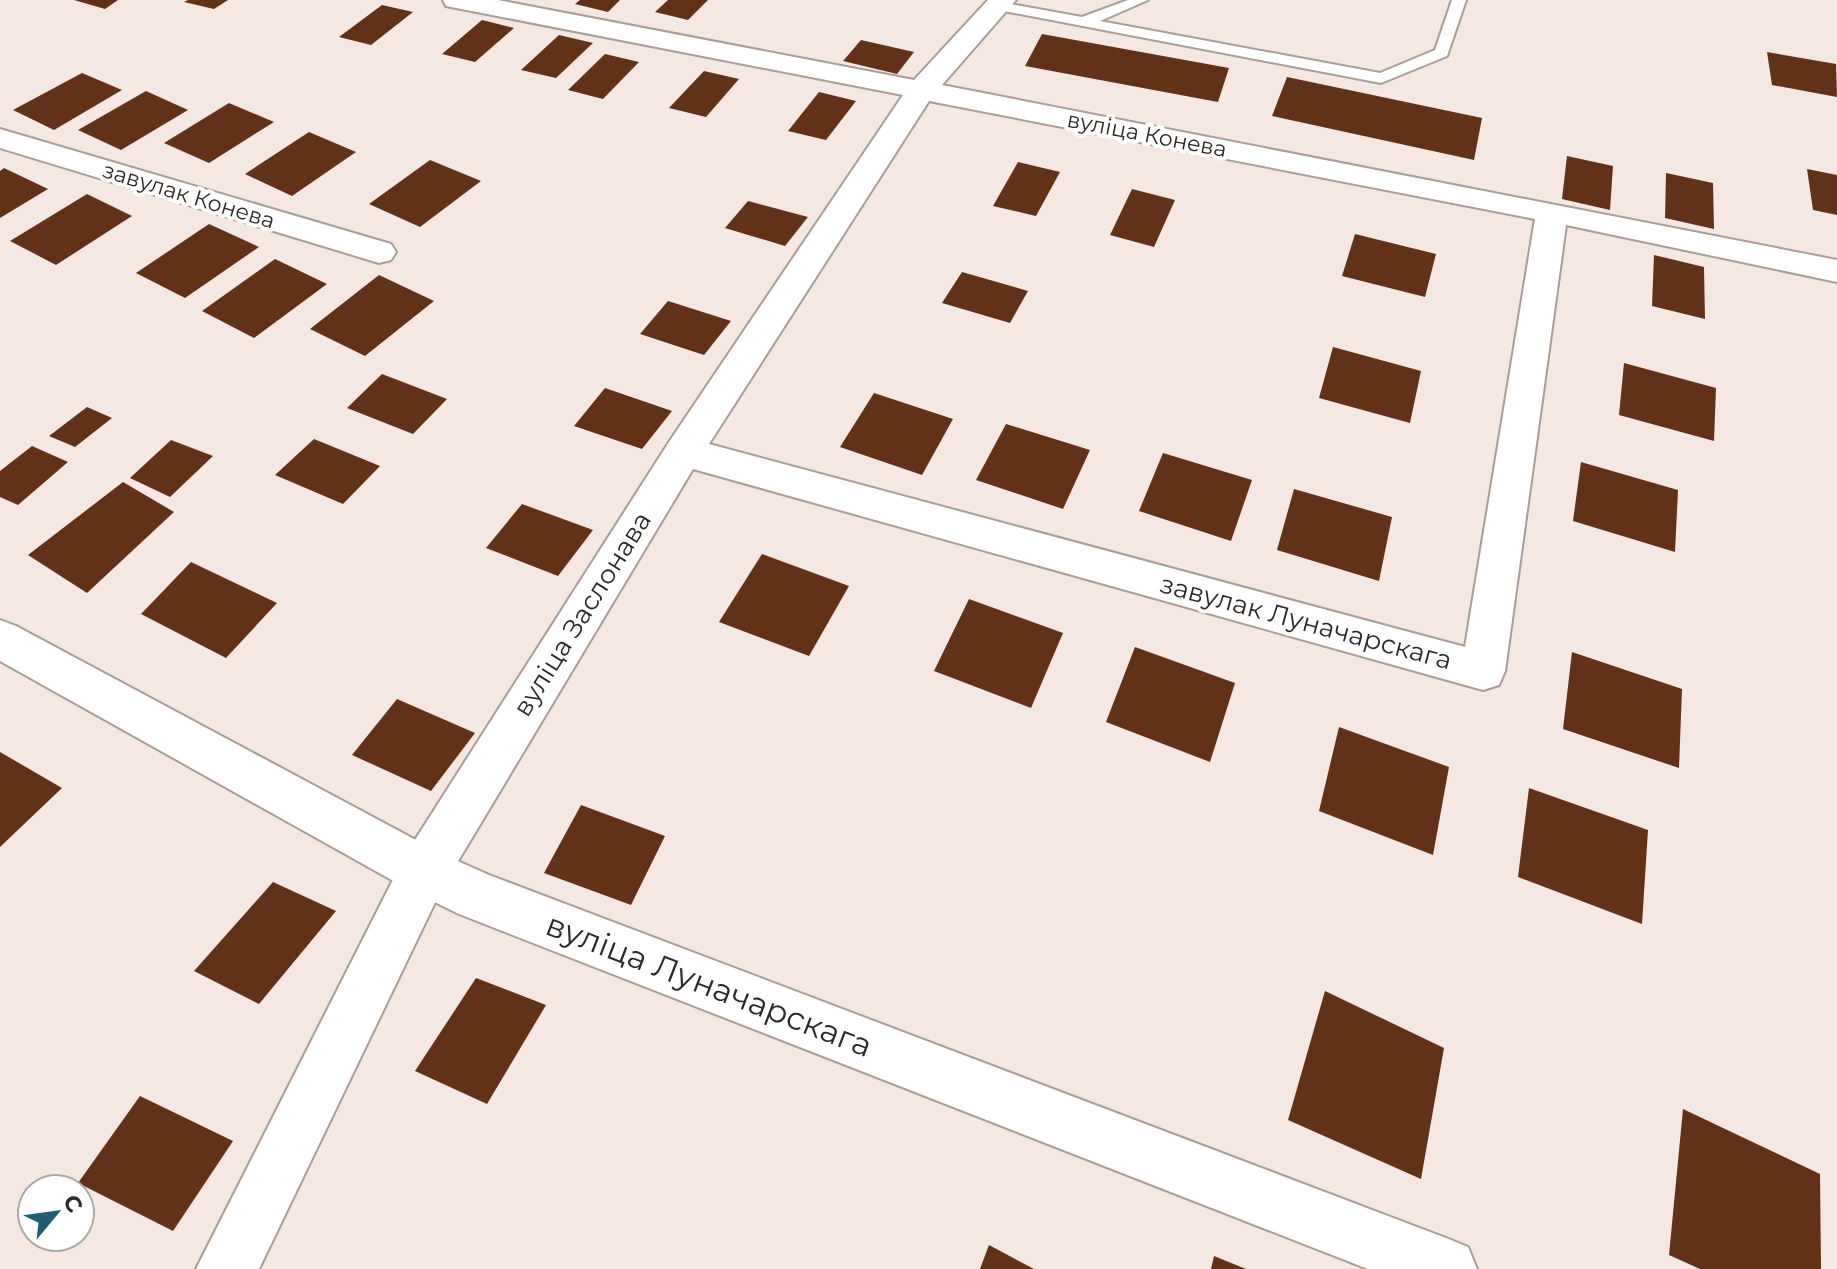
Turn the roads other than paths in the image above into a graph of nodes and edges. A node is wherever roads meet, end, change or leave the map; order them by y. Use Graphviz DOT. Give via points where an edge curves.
graph roads {
  1 [pos="456,0"];
  2 [pos="1141,0"];
  3 [pos="1459,0"];
  4 [pos="1001,3"];
  5 [pos="1082,22"];
  6 [pos="921,90"];
  7 [pos="0,138"];
  8 [pos="1552,212"];
  9 [pos="379,252"];
  10 [pos="1837,271"];
  11 [pos="683,452"];
  12 [pos="0,639"];
  13 [pos="424,871"];
  14 [pos="227,1269"];
  15 [pos="1446,1269"];
  1 -- 6 [label="street, вуліца Конева"];
  2 -- 5 [label="lane"];
  3 -- 5 [label="lane" via="1442,53 1381,78"];
  4 -- 5 [label="lane"];
  4 -- 6 [label="street, вуліца Заслонава"];
  6 -- 8 [label="street, вуліца Конева"];
  6 -- 11 [label="street, вуліца Заслонава"];
  7 -- 9 [label="street, завулак Конева"];
  8 -- 10 [label="street, вуліца Конева"];
  8 -- 11 [label="street, завулак Луначарскага" via="1483,671"];
  11 -- 13 [label="street, вуліца Заслонава"];
  12 -- 13 [label="street, вуліца Луначарскага"];
  13 -- 14 [label="street, вуліца Заслонава"];
  13 -- 15 [label="street, вуліца Луначарскага" via="492,902"];
}
